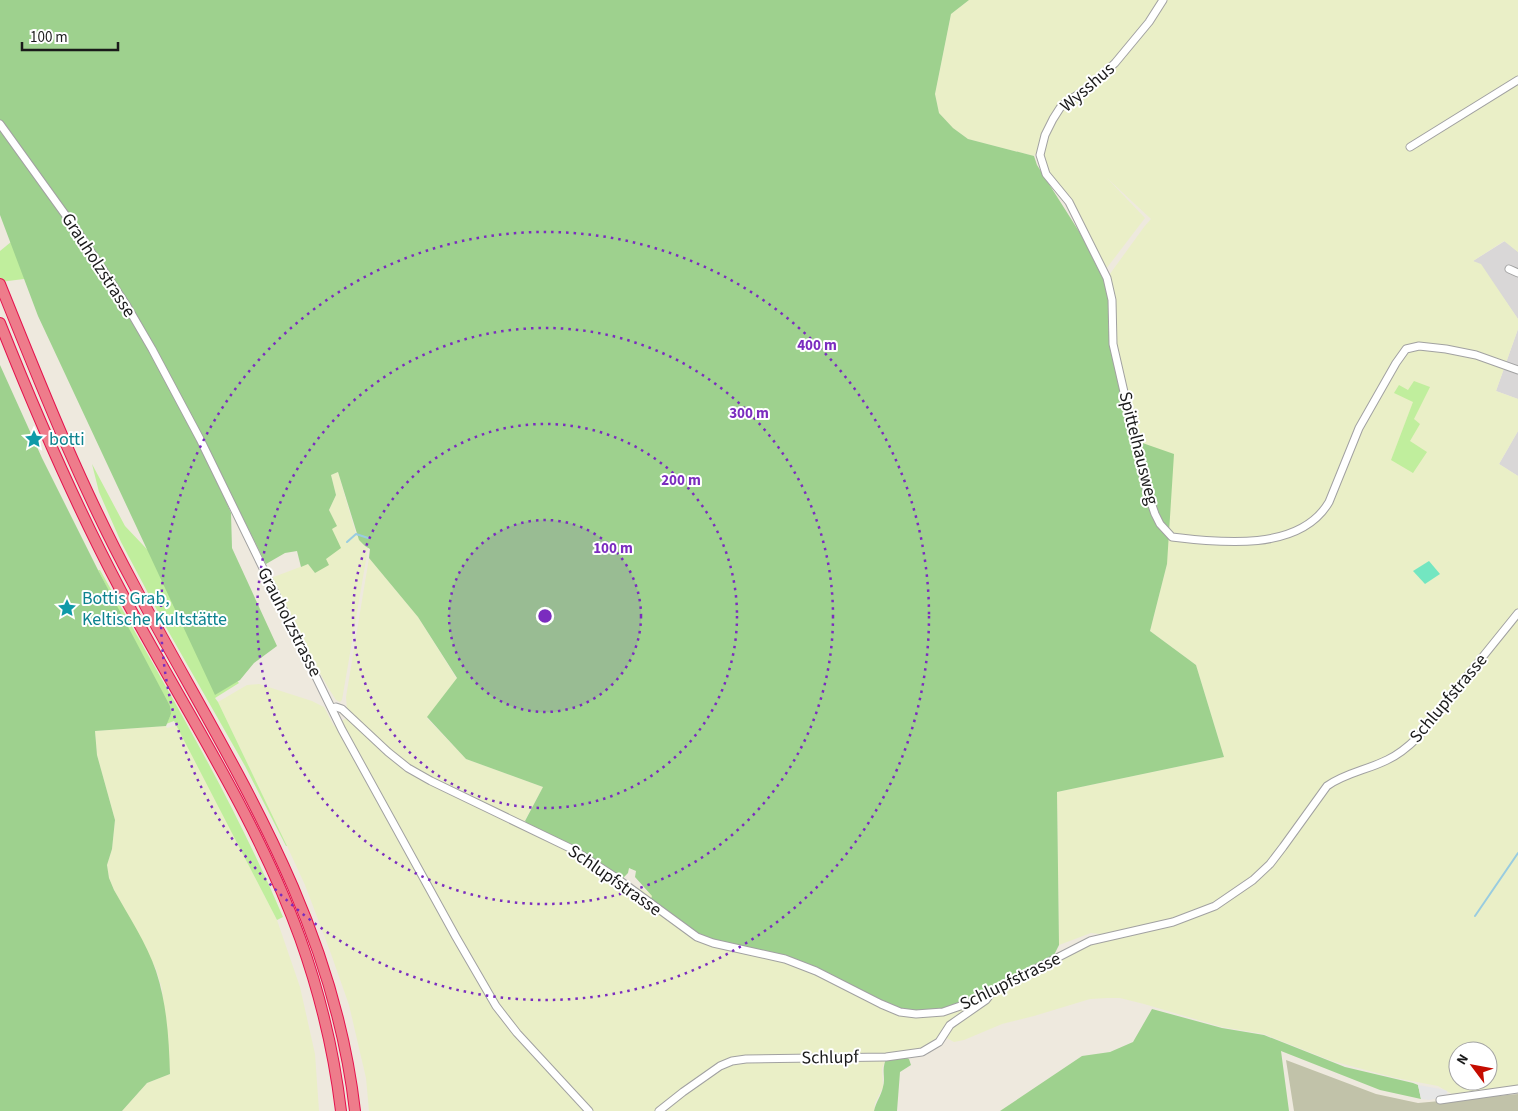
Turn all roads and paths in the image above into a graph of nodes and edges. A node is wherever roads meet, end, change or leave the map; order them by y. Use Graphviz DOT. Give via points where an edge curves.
graph roads {
  1 [pos="1163,0"];
  2 [pos="1518,80"];
  3 [pos="0,124"];
  4 [pos="1410,147"];
  5 [pos="1040,155"];
  6 [pos="1509,269"];
  7 [pos="1518,273"];
  8 [pos="0,284"];
  9 [pos="0,322"];
  10 [pos="1518,370"];
  11 [pos="1518,613"];
  12 [pos="332,708"];
  13 [pos="992,991"];
  14 [pos="1518,1089"];
  15 [pos="1440,1100"];
  16 [pos="341,1111"];
  17 [pos="355,1111"];
  18 [pos="590,1111"];
  19 [pos="659,1111"];
  1 -- 5 [label="street, Wysshus" via="1115,63 1060,108"];
  2 -- 4 [label="street"];
  3 -- 12 [label="street, Grauholzstrasse" via="88,246 152,349 200,439"];
  5 -- 10 [label="street, Spittelhausweg" via="1046,174 1068,202 1107,278 1112,305 1112,339 1146,488 1160,524 1172,538 1219,541 1267,539 1291,533 1324,511 1359,428 1406,349 1419,346 1446,349"];
  6 -- 7 [label="street"];
  8 -- 17 [label="highway" via="91,502 246,788 296,892 336,1007"];
  9 -- 16 [label="highway" via="51,448 87,526 230,788 284,897 320,1002"];
  11 -- 13 [label="street, Schlupfstrasse" via="1408,748 1387,761 1348,774 1327,786 1284,847 1237,892 1215,906 1173,922 1090,941"];
  12 -- 13 [label="street, Schlupfstrasse" via="342,710 408,768 572,849 697,937 785,958 900,1012 943,1012"];
  12 -- 18 [label="street, Grauholzstrasse" via="496,1006"];
  13 -- 19 [label="street, Schlupf" via="986,1000 950,1025 939,1042 922,1052 886,1057 732,1061 682,1092"];
  14 -- 15 [label="street"];
}
